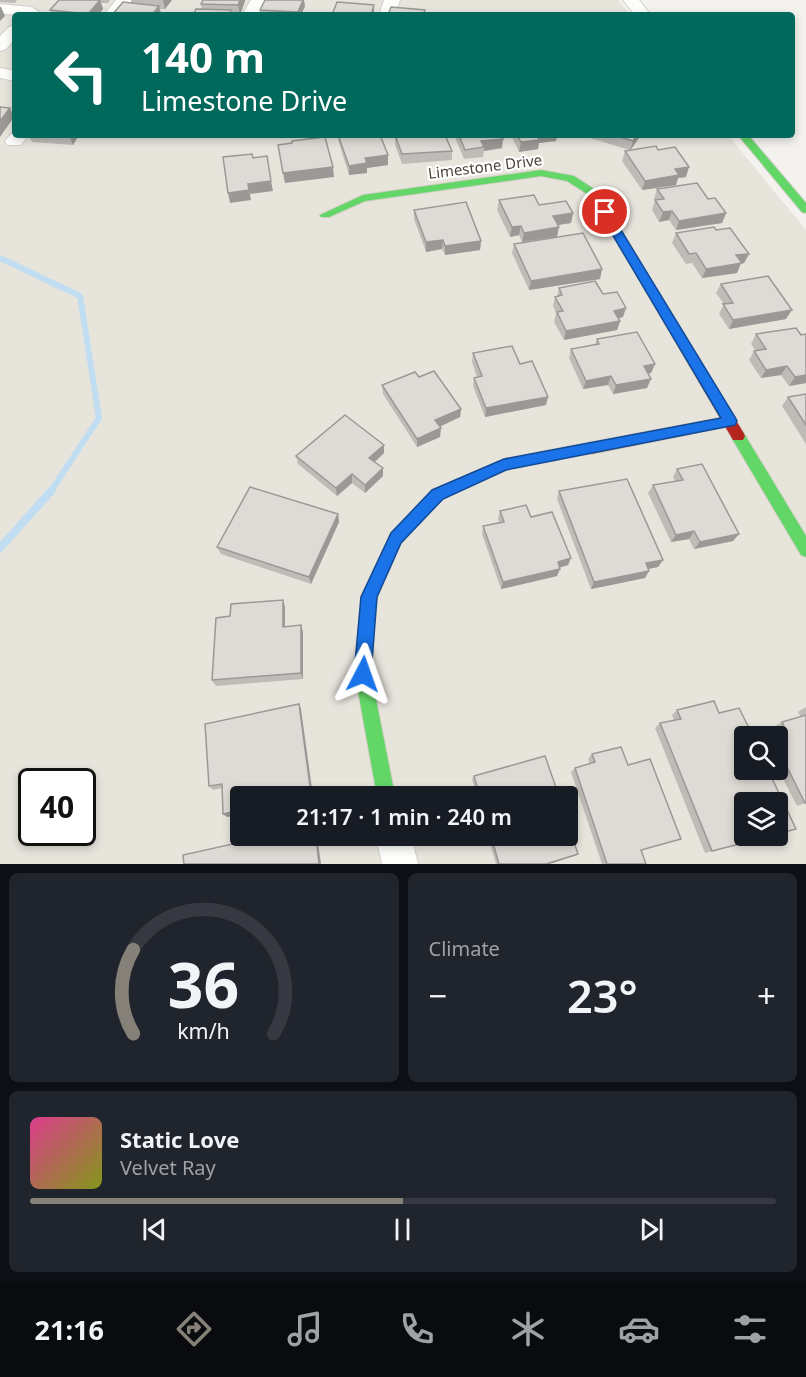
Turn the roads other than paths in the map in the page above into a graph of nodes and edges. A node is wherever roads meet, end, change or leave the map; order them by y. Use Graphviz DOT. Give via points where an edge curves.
graph roads {
  1 [pos="124,0"];
  2 [pos="631,0"];
  3 [pos="0,9"];
  4 [pos="34,9"];
  5 [pos="114,12"];
  6 [pos="641,12"];
  7 [pos="12,33"];
  8 [pos="0,46"];
  9 [pos="746,138"];
  10 [pos="806,210"];
  11 [pos="325,215"];
  12 [pos="730,421"];
  13 [pos="806,550"];
  14 [pos="384,786"];
  15 [pos="396,846"];
  16 [pos="400,864"];
  1 -- 5 [label="street"];
  2 -- 6 [label="street"];
  3 -- 4 [label="street"];
  7 -- 8 [label="street"];
  9 -- 10 [label="street"];
  11 -- 12 [label="street, Limestone Drive" via="363,198 541,173 570,178 593,193"];
  12 -- 13 [label="street, Limestone Drive"];
  12 -- 14 [label="street" via="504,465 438,495 396,538 369,597 363,674"];
  15 -- 16 [label="street"];
}
